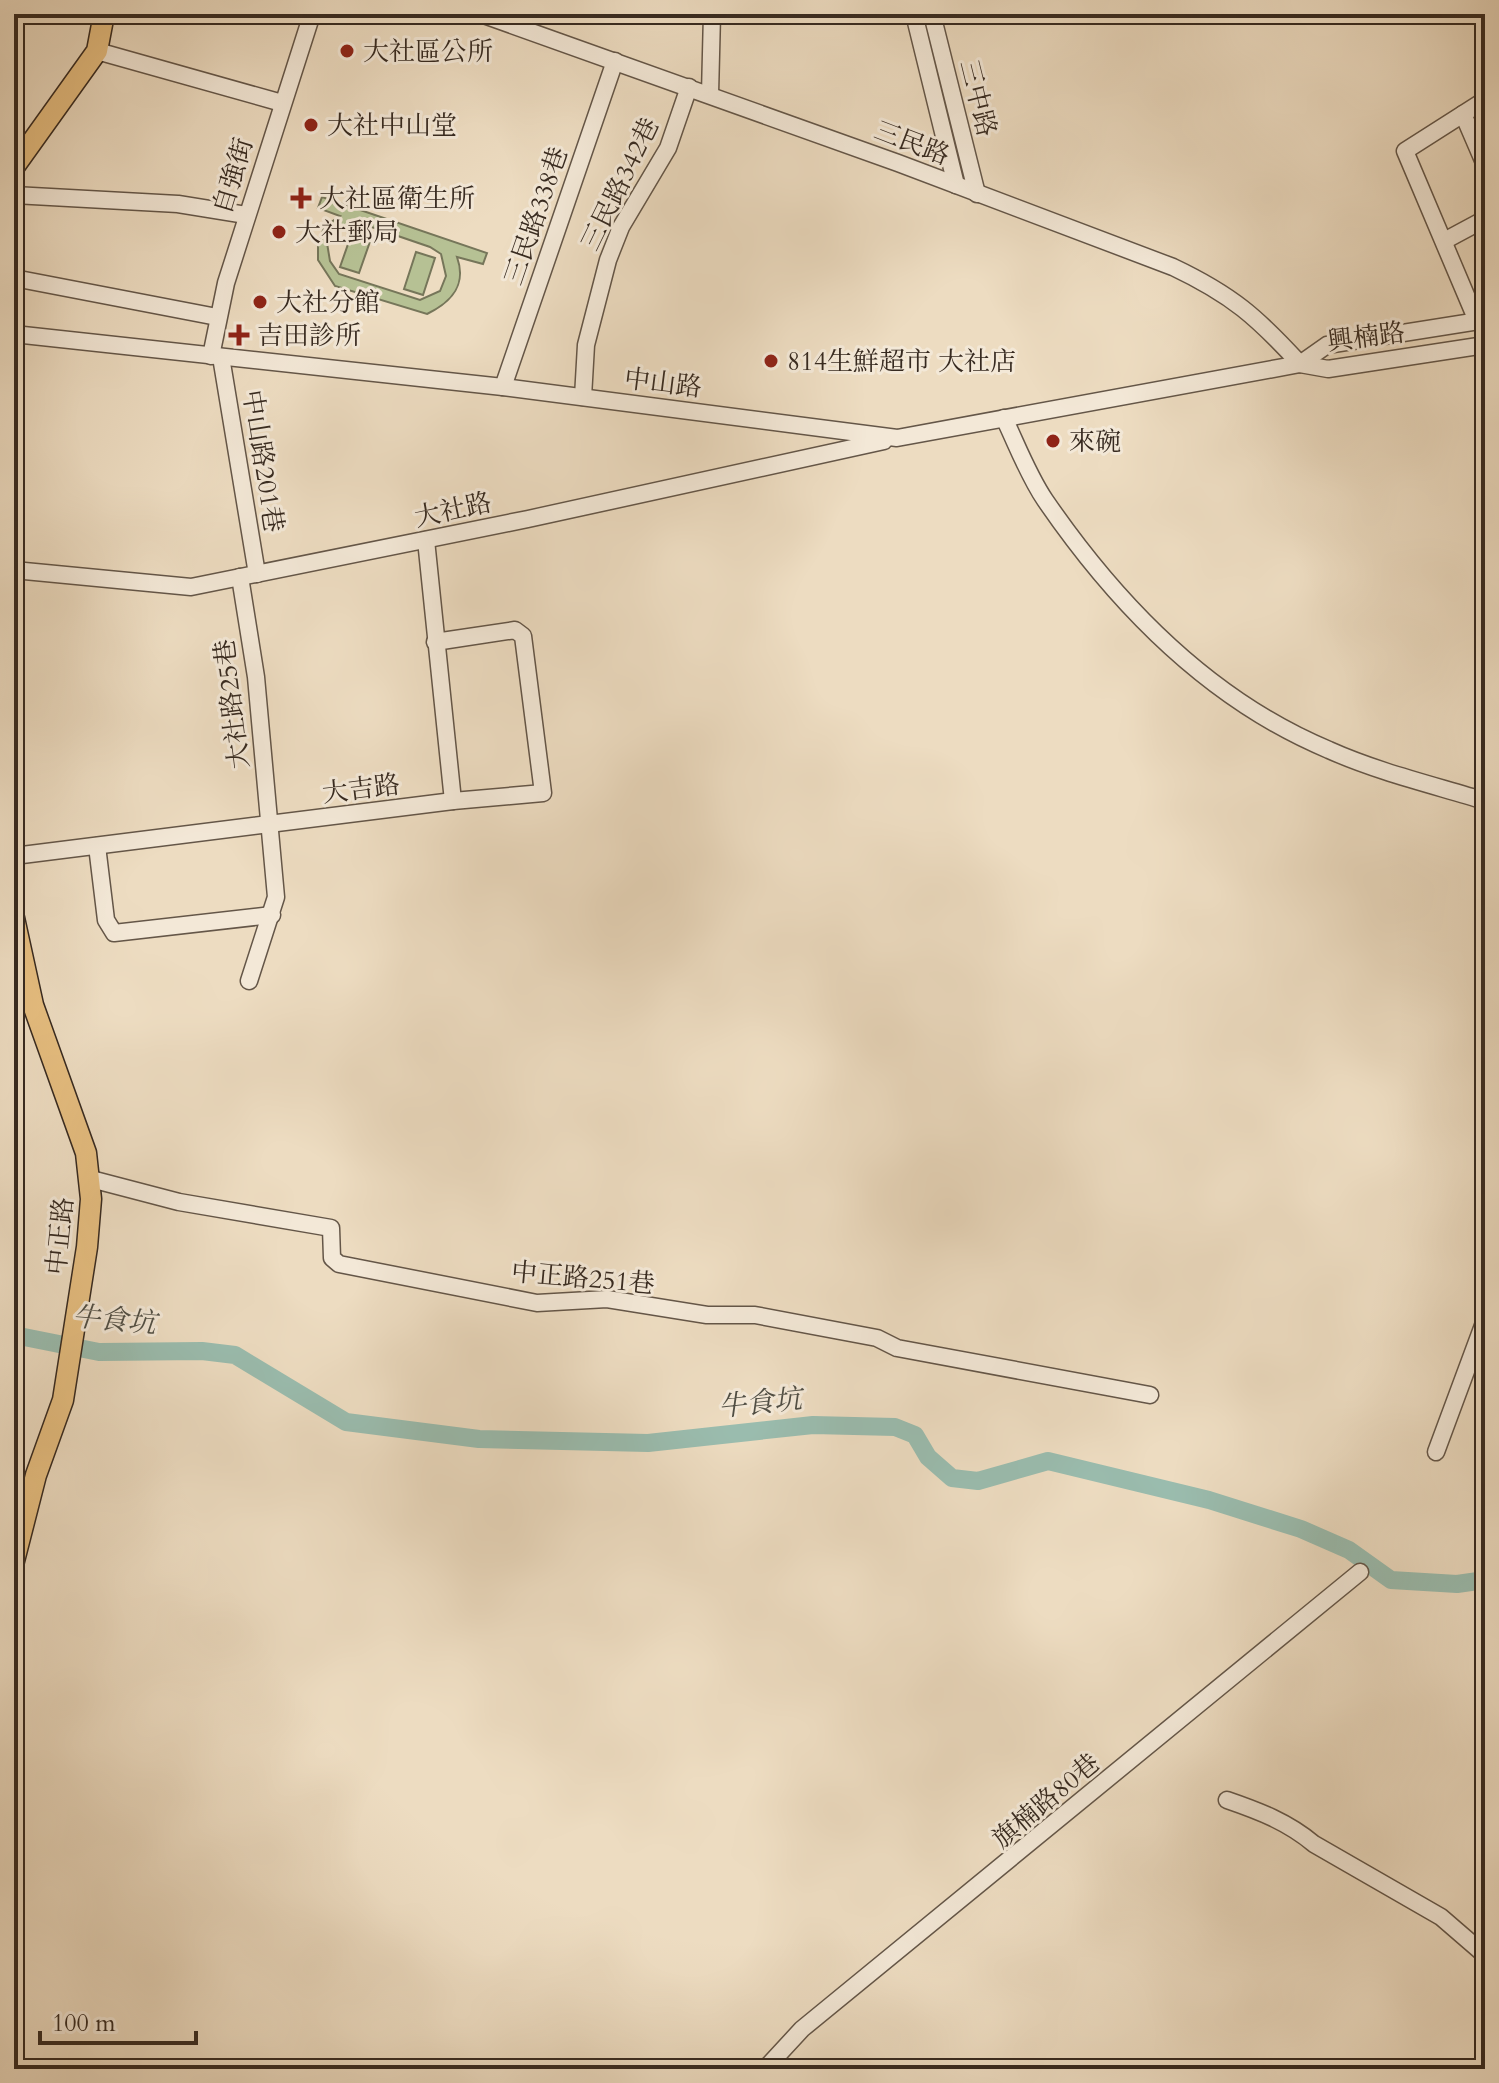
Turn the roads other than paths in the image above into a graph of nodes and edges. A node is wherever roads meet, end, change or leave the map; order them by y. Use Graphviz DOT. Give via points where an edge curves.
graph roads {
  1 [pos="104,14"];
  2 [pos="312,14"];
  3 [pos="481,14"];
  4 [pos="712,14"];
  5 [pos="914,14"];
  6 [pos="932,14"];
  7 [pos="97,51"];
  8 [pos="615,61"];
  9 [pos="689,87"];
  10 [pos="710,94"];
  11 [pos="1485,100"];
  12 [pos="282,103"];
  13 [pos="1463,114"];
  14 [pos="1485,165"];
  15 [pos="14,167"];
  16 [pos="956,185"];
  17 [pos="977,194"];
  18 [pos="14,195"];
  19 [pos="246,215"];
  20 [pos="1485,219"];
  21 [pos="1444,241"];
  22 [pos="14,278"];
  23 [pos="217,317"];
  24 [pos="1481,320"];
  25 [pos="14,334"];
  26 [pos="1485,345"];
  27 [pos="216,356"];
  28 [pos="1300,364"];
  29 [pos="503,387"];
  30 [pos="583,397"];
  31 [pos="1004,418"];
  32 [pos="897,438"];
  33 [pos="426,540"];
  34 [pos="14,570"];
  35 [pos="257,574"];
  36 [pos="240,577"];
  37 [pos="435,642"];
  38 [pos="453,801"];
  39 [pos="1485,801"];
  40 [pos="269,825"];
  41 [pos="97,846"];
  42 [pos="14,856"];
  43 [pos="272,915"];
  44 [pos="14,918"];
  45 [pos="249,981"];
  46 [pos="91,1179"];
  47 [pos="1485,1320"];
  48 [pos="1150,1395"];
  49 [pos="1436,1452"];
  50 [pos="14,1561"];
  51 [pos="1360,1572"];
  52 [pos="1227,1800"];
  53 [pos="1485,1955"];
  54 [pos="765,2069"];
  1 -- 7 [label="main road"];
  2 -- 12 [label="street, 自強街"];
  3 -- 8 [label="street, 三民路"];
  4 -- 10 [label="street"];
  5 -- 16 [label="street"];
  6 -- 17 [label="street, 三中路"];
  7 -- 12 [label="street"];
  7 -- 15 [label="main road"];
  8 -- 9 [label="street, 三民路"];
  8 -- 29 [label="street, 三民路338巷"];
  9 -- 10 [label="street, 三民路"];
  9 -- 30 [label="street, 三民路342巷" via="668,148 621,227 608,260 586,345"];
  10 -- 16 [label="street, 三民路"];
  11 -- 13 [label="street"];
  12 -- 19 [label="street, 自強街"];
  13 -- 14 [label="street"];
  13 -- 21 [label="street" via="1405,151"];
  16 -- 17 [label="street, 三民路"];
  17 -- 28 [label="street, 三民路" via="1211,285 1257,317"];
  18 -- 19 [label="street" via="178,204"];
  19 -- 23 [label="street, 自強街"];
  20 -- 21 [label="street"];
  21 -- 24 [label="street"];
  22 -- 23 [label="street"];
  23 -- 27 [label="street, 自強街"];
  24 -- 28 [label="street, 興楠路" via="1327,345"];
  25 -- 27 [label="street, 中山路"];
  26 -- 28 [label="street, 興楠路" via="1328,369"];
  27 -- 29 [label="street, 中山路"];
  27 -- 35 [label="street, 中山路201巷"];
  28 -- 31 [label="street, 中山路"];
  29 -- 30 [label="street, 中山路"];
  30 -- 32 [label="street, 中山路"];
  31 -- 32 [label="street, 中山路"];
  31 -- 39 [label="street" via="1043,498 1115,592 1163,643 1219,687 1329,751"];
  32 -- 33 [label="street, 大社路"];
  33 -- 35 [label="street, 大社路"];
  33 -- 37 [label="street"];
  34 -- 36 [label="street, 大社路" via="191,587"];
  35 -- 36 [label="street, 大社路"];
  36 -- 40 [label="street, 大社路25巷" via="256,677"];
  37 -- 38 [label="street"];
  37 -- 38 [label="street, 大吉路" via="515,630 523,636 543,793"];
  38 -- 40 [label="street, 大吉路"];
  40 -- 41 [label="street, 大吉路"];
  40 -- 43 [label="street, 大社路25巷" via="276,897"];
  41 -- 42 [label="street, 大吉路"];
  41 -- 43 [label="street" via="106,920 114,933"];
  43 -- 45 [label="street, 大社路25巷"];
  44 -- 46 [label="main road, 中正路" via="33,1005"];
  46 -- 48 [label="street, 中正路251巷" via="179,1202 331,1228 332,1258 339,1264 537,1303 607,1299 707,1315 755,1315 877,1338 897,1348"];
  46 -- 50 [label="main road, 中正路" via="87,1247 63,1400"];
  47 -- 49 [label="street"];
  51 -- 54 [label="street, 旗楠路80巷" via="802,2029"];
  52 -- 53 [label="street" via="1299,1831 1441,1917"];
}
